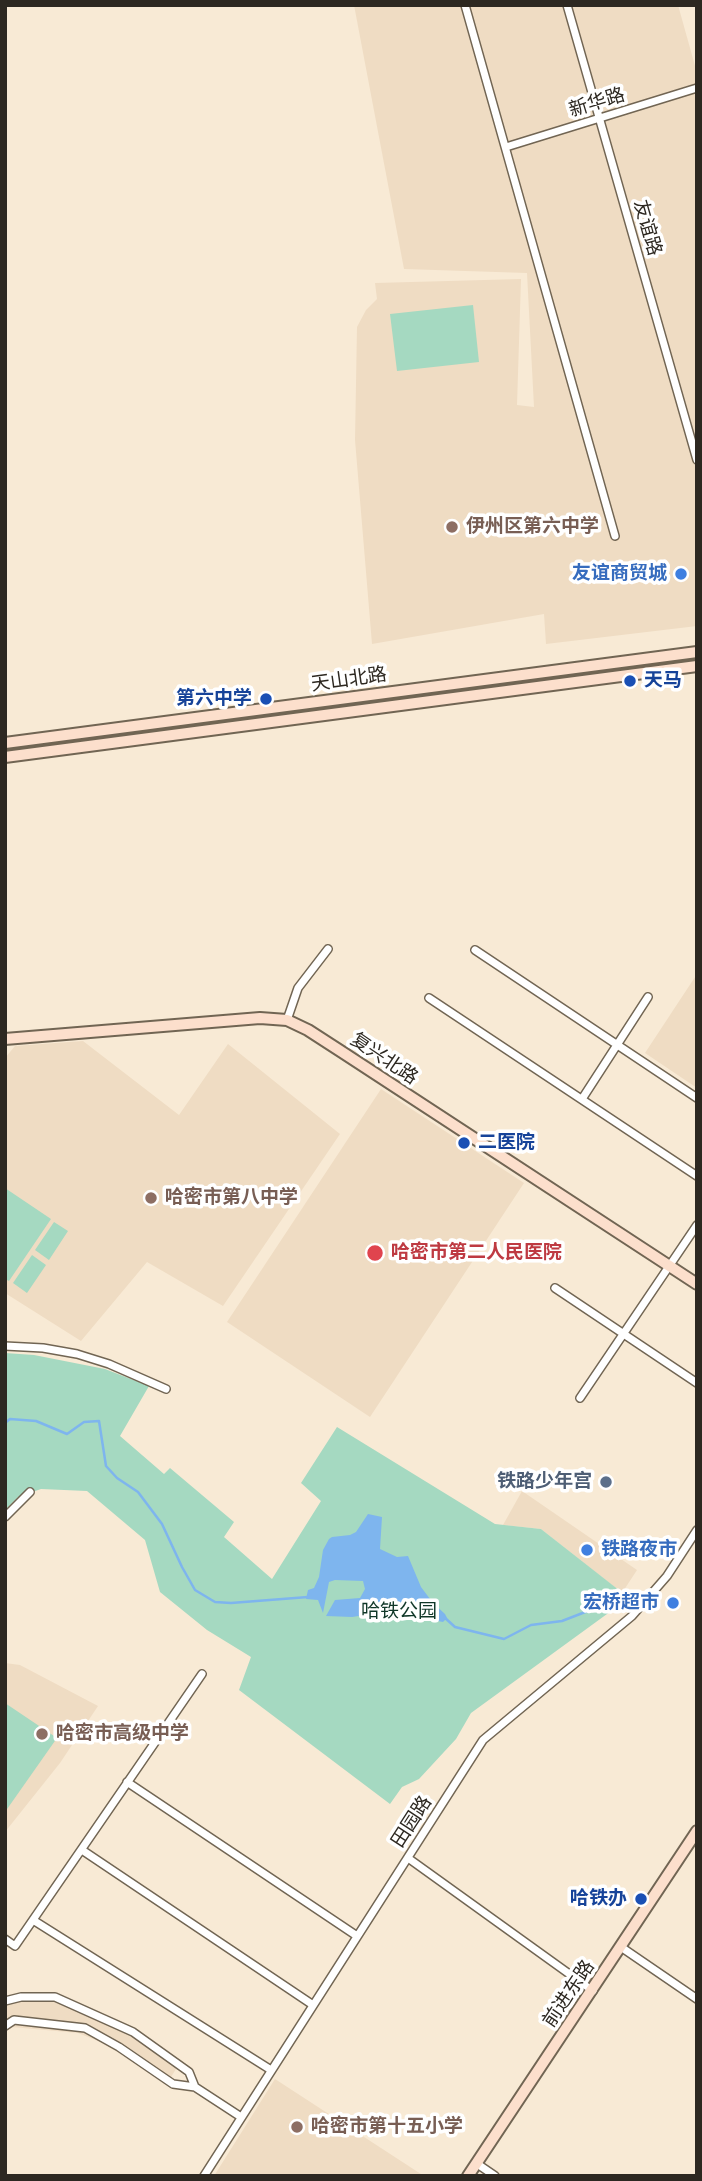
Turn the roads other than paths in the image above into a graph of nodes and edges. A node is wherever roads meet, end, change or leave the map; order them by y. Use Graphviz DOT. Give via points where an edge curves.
graph roads {
  1 [pos="465,5"];
  2 [pos="566,5"];
  3 [pos="697,88"];
  4 [pos="600,119"];
  5 [pos="506,147"];
  6 [pos="697,460"];
  7 [pos="615,536"];
  8 [pos="697,652"];
  9 [pos="697,666"];
  10 [pos="5,743"];
  11 [pos="5,757"];
  12 [pos="328,949"];
  13 [pos="475,950"];
  14 [pos="648,997"];
  15 [pos="429,998"];
  16 [pos="287,1020"];
  17 [pos="5,1039"];
  18 [pos="618,1045"];
  19 [pos="697,1098"];
  20 [pos="582,1099"];
  21 [pos="697,1176"];
  22 [pos="697,1226"];
  23 [pos="669,1266"];
  24 [pos="697,1284"];
  25 [pos="555,1288"];
  26 [pos="624,1332"];
  27 [pos="5,1346"];
  28 [pos="697,1383"];
  29 [pos="166,1389"];
  30 [pos="580,1398"];
  31 [pos="30,1492"];
  32 [pos="5,1517"];
  33 [pos="697,1530"];
  34 [pos="202,1674"];
  35 [pos="127,1782"];
  36 [pos="697,1831"];
  37 [pos="82,1850"];
  38 [pos="408,1858"];
  39 [pos="33,1920"];
  40 [pos="357,1936"];
  41 [pos="5,1939"];
  42 [pos="621,1947"];
  43 [pos="593,1991"];
  44 [pos="697,1998"];
  45 [pos="5,2001"];
  46 [pos="313,2005"];
  47 [pos="5,2026"];
  48 [pos="271,2070"];
  49 [pos="195,2087"];
  50 [pos="242,2117"];
  51 [pos="476,2163"];
  52 [pos="204,2176"];
  53 [pos="468,2176"];
  54 [pos="495,2176"];
  1 -- 5 [label="street"];
  2 -- 4 [label="street, 友谊路"];
  3 -- 4 [label="street, 新华路"];
  4 -- 5 [label="street, 新华路"];
  4 -- 6 [label="street, 友谊路"];
  5 -- 7 [label="street"];
  8 -- 10 [label="main road, 天山北路"];
  9 -- 11 [label="main road"];
  12 -- 16 [label="street" via="298,988"];
  13 -- 18 [label="street"];
  14 -- 18 [label="street"];
  15 -- 20 [label="street"];
  16 -- 17 [label="main road, 复兴北路" via="260,1018"];
  16 -- 23 [label="main road, 复兴北路"];
  18 -- 19 [label="street"];
  18 -- 20 [label="street"];
  20 -- 21 [label="street"];
  22 -- 23 [label="street"];
  23 -- 24 [label="main road, 复兴北路"];
  23 -- 26 [label="street"];
  25 -- 26 [label="street"];
  26 -- 28 [label="street"];
  26 -- 30 [label="street"];
  27 -- 29 [label="street" via="77,1354"];
  31 -- 32 [label="street"];
  33 -- 38 [label="street, 田园路" via="667,1576 632,1616 483,1740"];
  34 -- 37 [label="street"];
  35 -- 40 [label="street"];
  36 -- 42 [label="main road, 前进东路"];
  37 -- 39 [label="street"];
  37 -- 46 [label="street"];
  38 -- 40 [label="street, 田园路"];
  38 -- 43 [label="street"];
  39 -- 41 [label="street" via="15,1946"];
  39 -- 48 [label="street"];
  40 -- 46 [label="street, 田园路"];
  42 -- 43 [label="main road, 前进东路"];
  42 -- 44 [label="street"];
  43 -- 51 [label="main road, 前进东路"];
  45 -- 49 [label="street" via="55,1997 133,2032 189,2071"];
  46 -- 48 [label="street, 田园路"];
  47 -- 49 [label="street" via="14,2020 85,2028 173,2084"];
  48 -- 50 [label="street, 田园路"];
  49 -- 50 [label="street"];
  50 -- 52 [label="street, 田园路"];
  51 -- 53 [label="main road, 前进东路"];
  51 -- 54 [label="street"];
}
